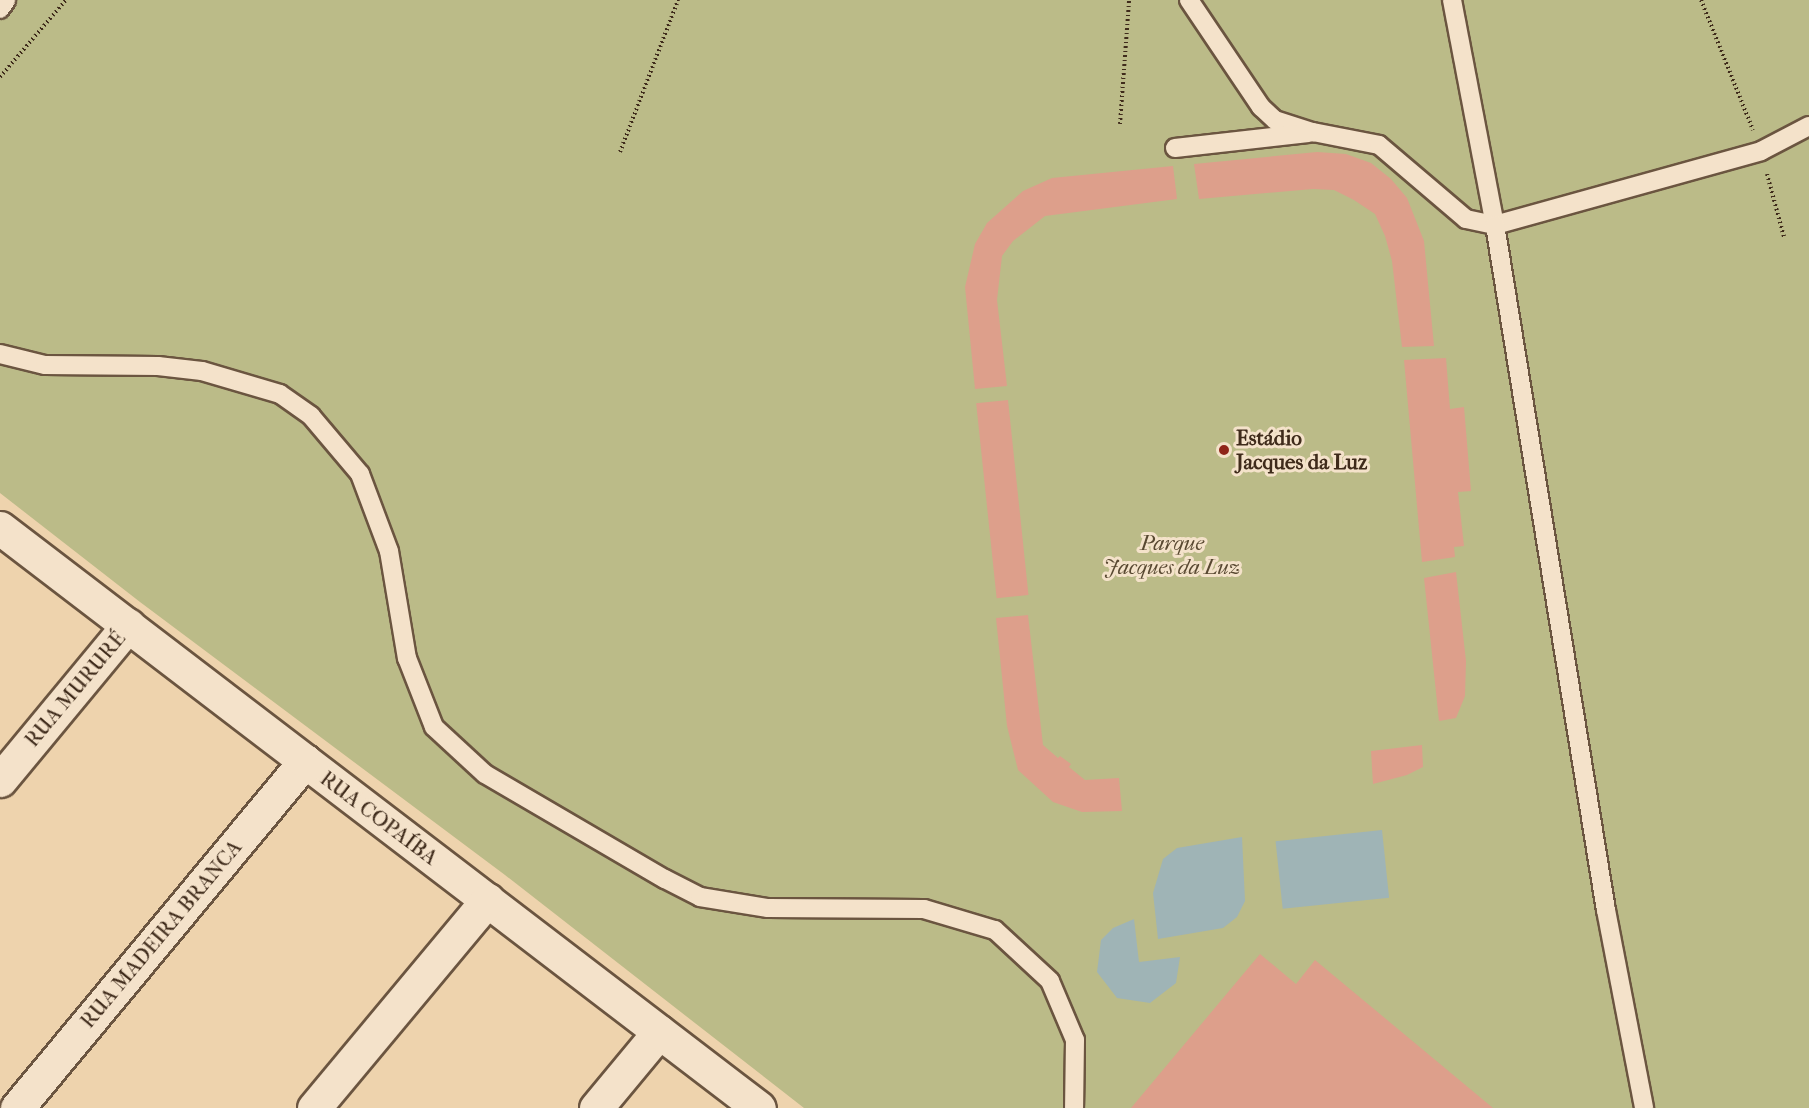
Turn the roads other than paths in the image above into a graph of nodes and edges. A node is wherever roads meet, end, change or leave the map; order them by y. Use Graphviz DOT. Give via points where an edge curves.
graph roads {
  1 [pos="6,0"];
  2 [pos="1189,0"];
  3 [pos="1452,0"];
  4 [pos="0,9"];
  5 [pos="1809,126"];
  6 [pos="1313,132"];
  7 [pos="1175,148"];
  8 [pos="1495,225"];
  9 [pos="0,354"];
  10 [pos="0,528"];
  11 [pos="128,625"];
  12 [pos="305,761"];
  13 [pos="0,780"];
  14 [pos="487,900"];
  15 [pos="659,1032"];
  16 [pos="17,1108"];
  17 [pos="314,1108"];
  18 [pos="596,1108"];
  19 [pos="759,1108"];
  20 [pos="1074,1108"];
  21 [pos="1644,1108"];
  1 -- 4 [label="lane"];
  2 -- 6 [label="lane" via="1261,107 1275,120"];
  3 -- 8 [label="lane"];
  5 -- 8 [label="lane" via="1761,151"];
  6 -- 7 [label="lane"];
  6 -- 8 [label="lane" via="1379,145 1466,219"];
  8 -- 21 [label="lane" via="1604,898"];
  9 -- 20 [label="lane" via="45,364 158,366 202,371 280,394 311,416 360,474 389,551 407,658 434,726 485,774 700,897 768,908 924,909 995,930 1050,981 1075,1040"];
  10 -- 11 [label="street, RUA COPAÍBA"];
  11 -- 12 [label="street, RUA COPAÍBA"];
  11 -- 13 [label="street, RUA MURURÉ"];
  12 -- 14 [label="street, RUA COPAÍBA"];
  12 -- 16 [label="street, RUA MADEIRA BRANCA"];
  14 -- 15 [label="street, RUA COPAÍBA"];
  14 -- 17 [label="street"];
  15 -- 18 [label="street"];
  15 -- 19 [label="street, RUA COPAÍBA"];
}
